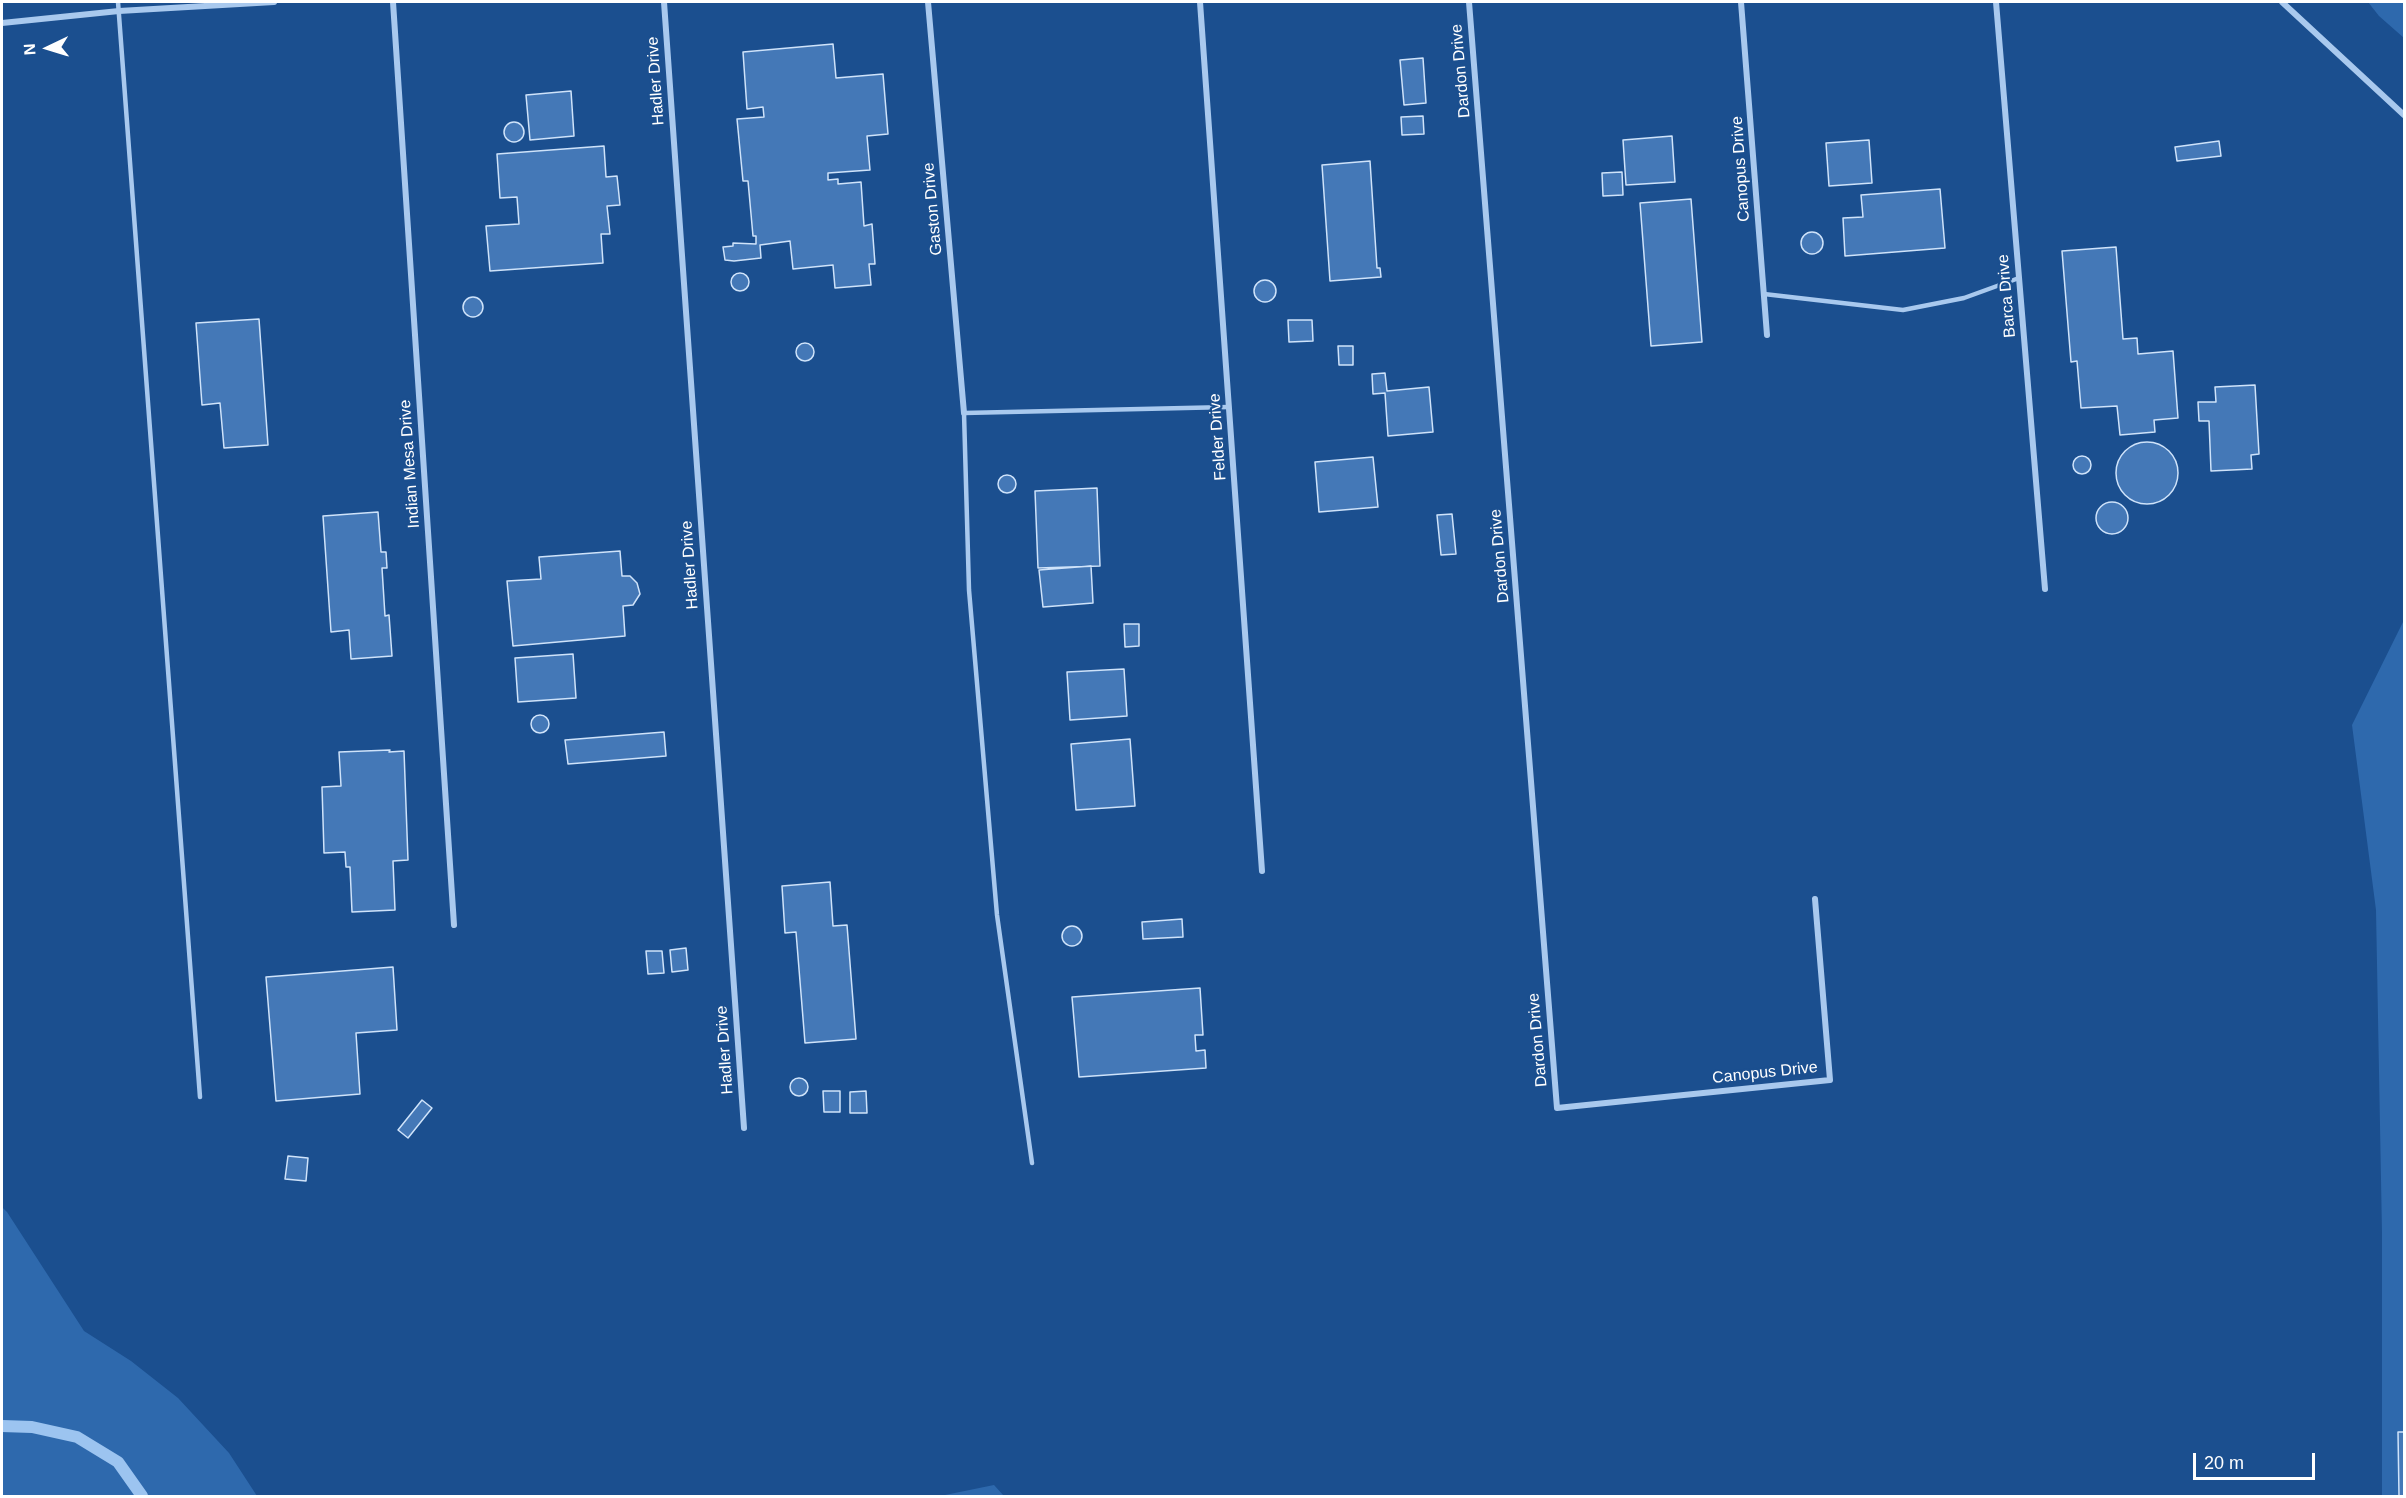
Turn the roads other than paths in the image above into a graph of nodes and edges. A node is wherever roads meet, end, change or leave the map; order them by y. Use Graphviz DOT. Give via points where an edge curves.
graph roads {
  1 [pos="118,2"];
  2 [pos="274,2"];
  3 [pos="393,2"];
  4 [pos="664,2"];
  5 [pos="928,2"];
  6 [pos="1200,2"];
  7 [pos="1469,2"];
  8 [pos="1742,2"];
  9 [pos="1995,2"];
  10 [pos="2282,2"];
  11 [pos="119,11"];
  12 [pos="2,23"];
  13 [pos="2404,115"];
  14 [pos="2019,278"];
  15 [pos="1764,294"];
  16 [pos="1767,335"];
  17 [pos="1229,407"];
  18 [pos="964,413"];
  19 [pos="2046,589"];
  20 [pos="1262,871"];
  21 [pos="1815,899"];
  22 [pos="454,925"];
  23 [pos="200,1097"];
  24 [pos="1557,1108"];
  25 [pos="744,1128"];
  26 [pos="1032,1163"];
  1 -- 11 [label="lane"];
  2 -- 11 [label="street"];
  3 -- 22 [label="street, Indian Mesa Drive"];
  4 -- 25 [label="street, Hadler Drive"];
  5 -- 18 [label="street, Gaston Drive"];
  6 -- 17 [label="street, Felder Drive"];
  7 -- 24 [label="street, Dardon Drive"];
  8 -- 15 [label="street, Canopus Drive"];
  9 -- 14 [label="street, Barca Drive"];
  10 -- 13 [label="street"];
  11 -- 12 [label="street"];
  11 -- 23 [label="lane"];
  14 -- 15 [label="lane" via="1964,298 1903,310"];
  14 -- 19 [label="street, Barca Drive"];
  15 -- 16 [label="street, Canopus Drive"];
  17 -- 18 [label="lane"];
  17 -- 20 [label="street, Felder Drive"];
  18 -- 26 [label="lane" via="969,590 996,903"];
  21 -- 24 [label="street, Canopus Drive" via="1830,1080"];
}
